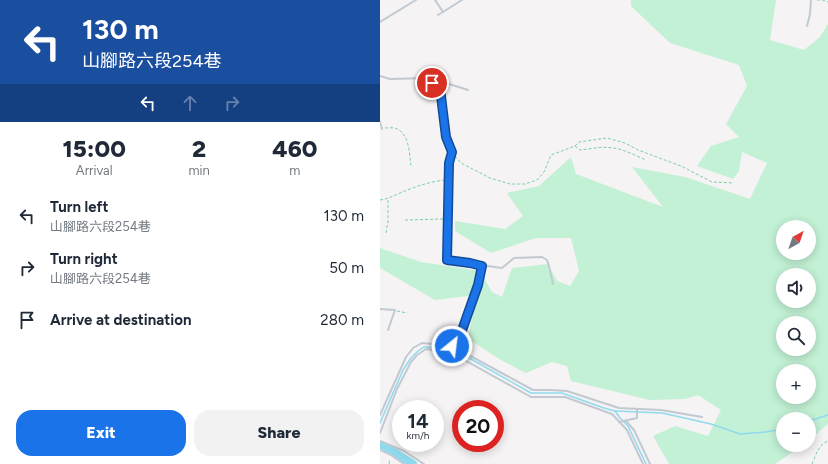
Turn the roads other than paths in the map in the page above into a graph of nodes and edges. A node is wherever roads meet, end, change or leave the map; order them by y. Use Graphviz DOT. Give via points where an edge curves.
graph roads {
  1 [pos="416,0"];
  2 [pos="435,0"];
  3 [pos="462,0"];
  4 [pos="811,0"];
  5 [pos="443,12"];
  6 [pos="438,16"];
  7 [pos="380,22"];
  8 [pos="807,26"];
  9 [pos="380,76"];
  10 [pos="423,78"];
  11 [pos="468,90"];
  12 [pos="380,122"];
  13 [pos="382,129"];
  14 [pos="482,266"];
  15 [pos="552,284"];
  16 [pos="380,309"];
  17 [pos="388,330"];
  18 [pos="452,346"];
  19 [pos="450,352"];
  20 [pos="637,409"];
  21 [pos="380,415"];
  22 [pos="702,416"];
  23 [pos="626,421"];
  24 [pos="619,422"];
  25 [pos="380,433"];
  26 [pos="380,441"];
  27 [pos="380,450"];
  28 [pos="404,464"];
  29 [pos="424,464"];
  30 [pos="643,464"];
  31 [pos="650,464"];
  1 -- 7 [label="lane"];
  2 -- 5 [label="lane"];
  3 -- 5 [label="lane"];
  4 -- 8 [label="lane"];
  5 -- 6 [label="lane"];
  9 -- 10 [label="lane" via="390,79"];
  10 -- 11 [label="lane"];
  10 -- 14 [label="lane" via="440,88 446,137 452,152 449,163 447,260"];
  12 -- 13 [label="lane"];
  14 -- 15 [label="lane" via="502,268 514,258 542,257 547,260"];
  14 -- 18 [label="lane" via="460,336"];
  16 -- 17 [label="lane" via="395,310"];
  18 -- 19 [label="lane"];
  18 -- 20 [label="lane" via="533,390 567,391 619,408"];
  18 -- 21 [label="lane" via="422,343 413,348 406,357"];
  19 -- 24 [label="lane" via="531,397 565,397 612,414"];
  19 -- 25 [label="lane" via="426,349 417,355 398,389"];
  20 -- 22 [label="lane"];
  20 -- 23 [label="lane" via="637,418"];
  23 -- 24 [label="lane"];
  23 -- 31 [label="lane" via="634,430"];
  24 -- 30 [label="lane" via="627,430"];
  26 -- 29 [label="lane" via="404,451"];
  27 -- 28 [label="lane"];
}
